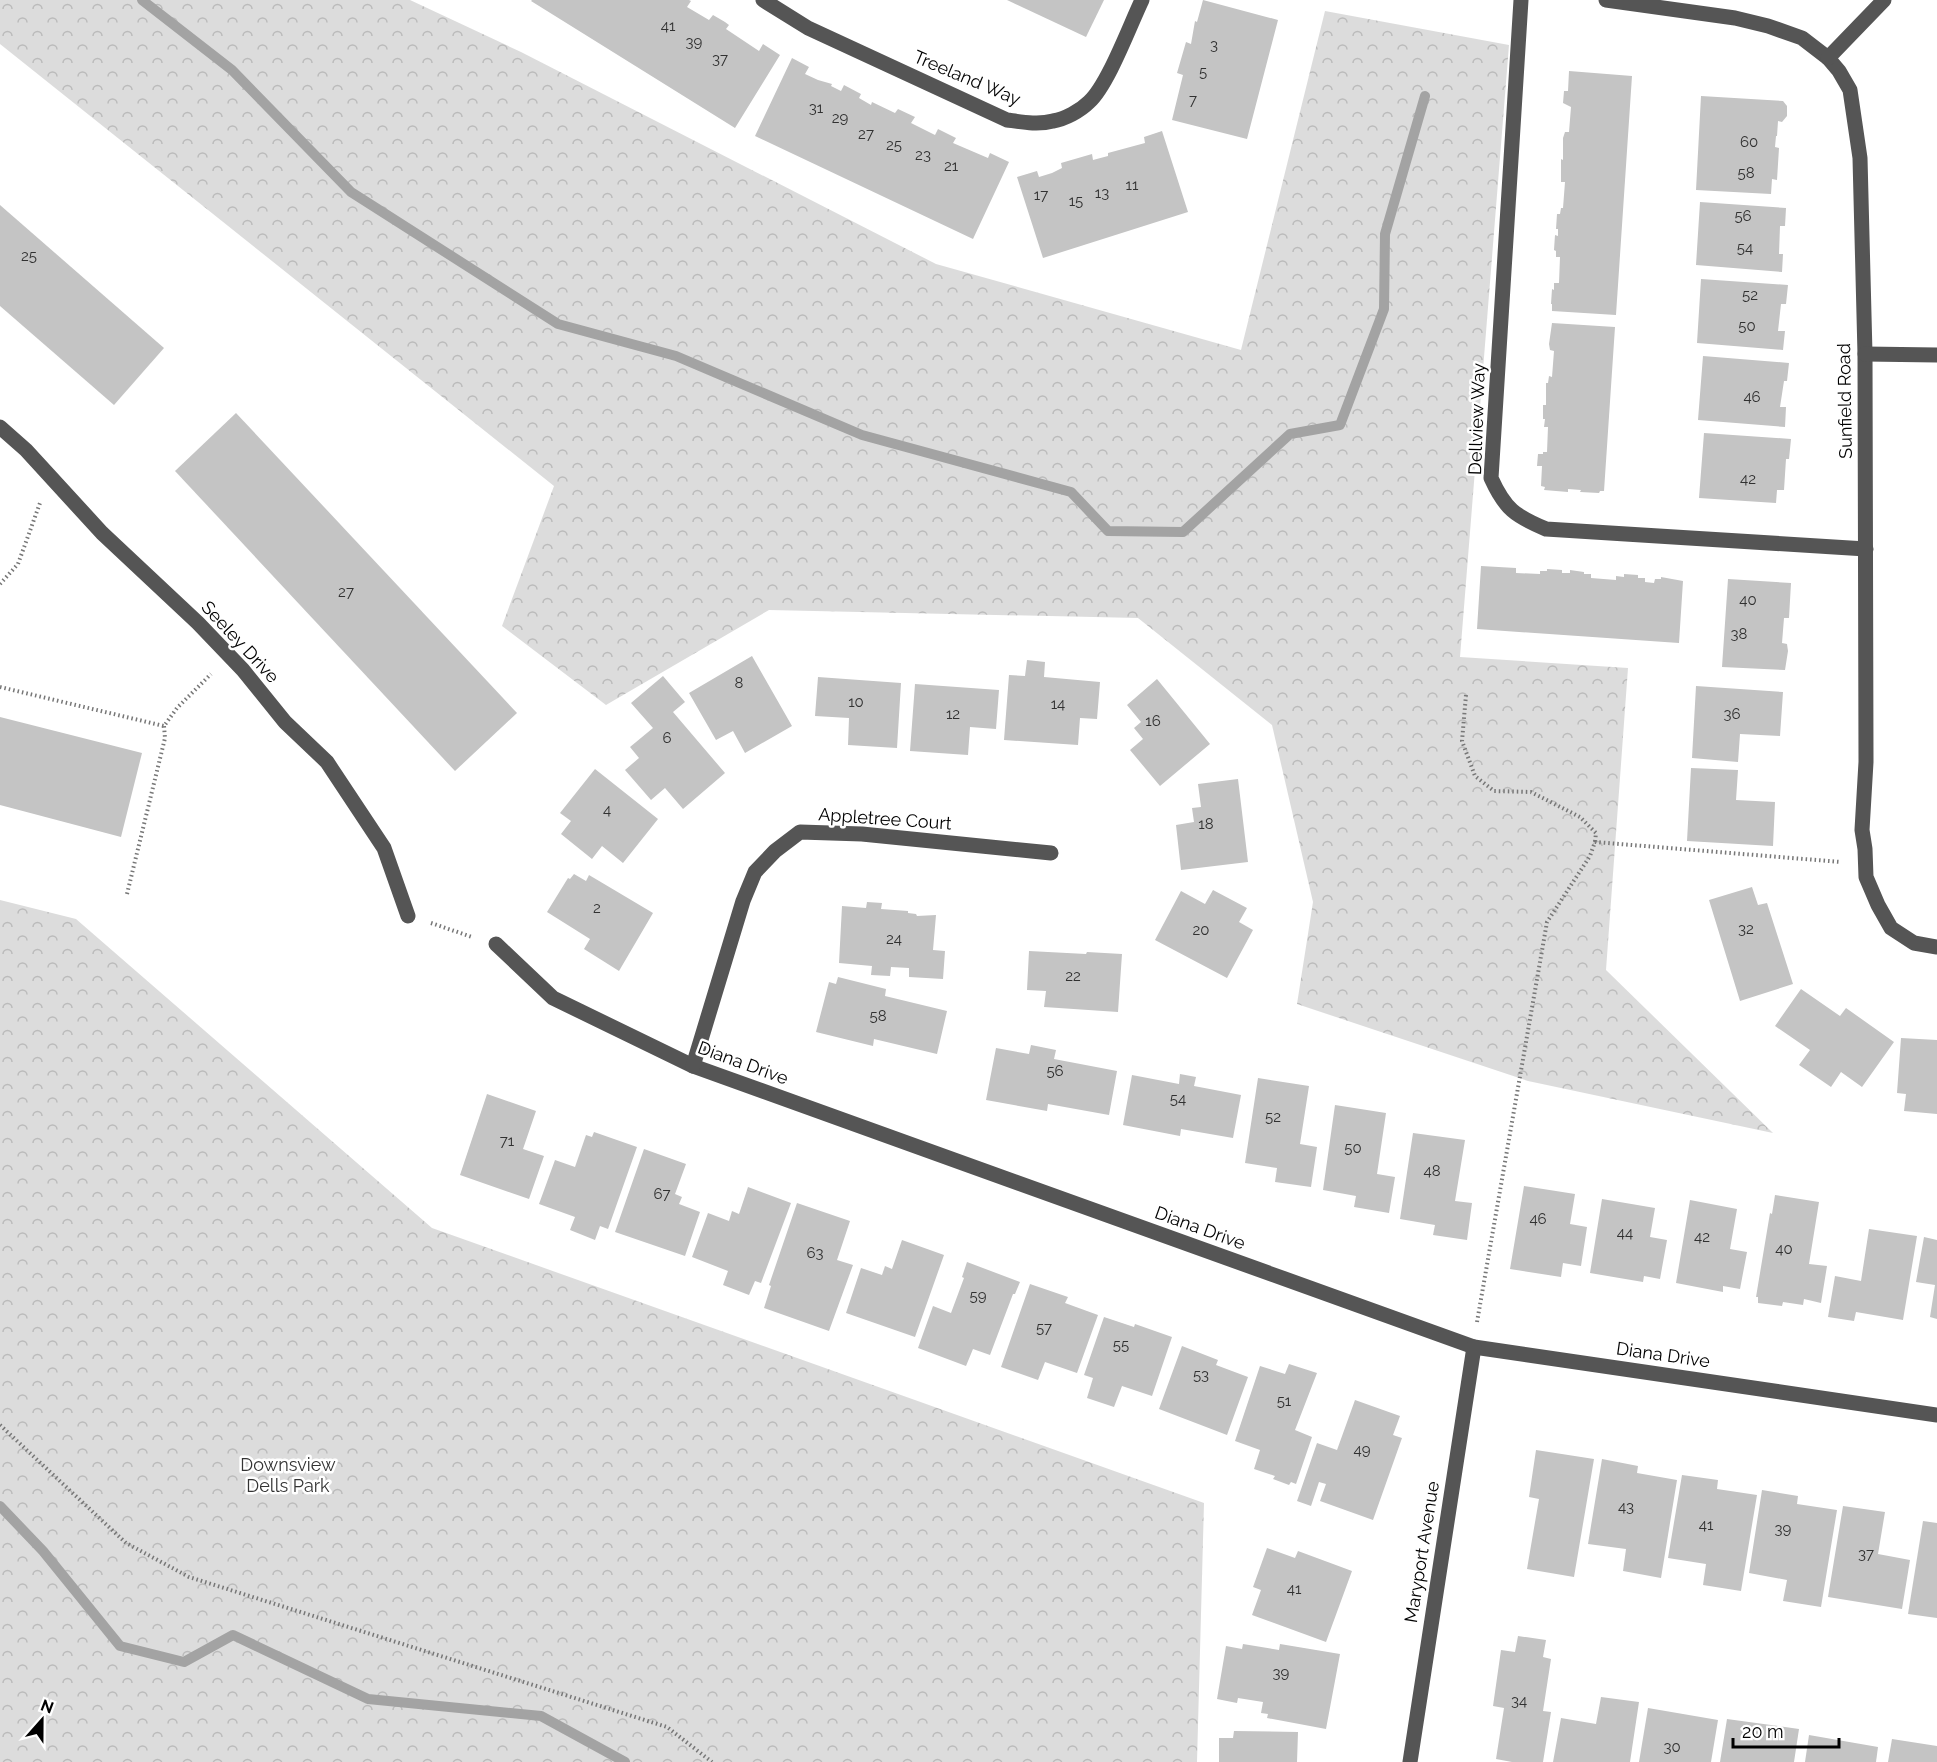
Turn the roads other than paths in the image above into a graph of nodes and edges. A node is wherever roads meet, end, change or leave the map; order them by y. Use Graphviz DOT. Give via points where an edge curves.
graph roads {
  1 [pos="763,0"];
  2 [pos="1142,0"];
  3 [pos="1521,0"];
  4 [pos="1606,0"];
  5 [pos="1884,0"];
  6 [pos="1828,58"];
  7 [pos="1865,354"];
  8 [pos="1937,355"];
  9 [pos="0,427"];
  10 [pos="1866,549"];
  11 [pos="1051,853"];
  12 [pos="408,916"];
  13 [pos="496,944"];
  14 [pos="1937,947"];
  15 [pos="693,1066"];
  16 [pos="1474,1347"];
  17 [pos="1937,1415"];
  18 [pos="1410,1762"];
  1 -- 2 [label="street, Treeland Way" via="808,28 965,101 1007,120 1029,123 1053,122 1090,102 1103,84"];
  3 -- 10 [label="street, Dellview Way" via="1491,478 1497,492 1521,519 1546,529"];
  4 -- 6 [label="street, Sunfield Road" via="1768,26 1802,38"];
  5 -- 6 [label="street"];
  6 -- 7 [label="street, Sunfield Road" via="1850,90 1860,158"];
  7 -- 8 [label="street"];
  7 -- 10 [label="street, Sunfield Road"];
  9 -- 12 [label="street, Seeley Drive" via="198,623 285,722 327,762 384,848"];
  10 -- 14 [label="street, Sunfield Road" via="1866,762 1862,830 1866,877 1891,928 1914,943"];
  11 -- 15 [label="street, Appletree Court" via="862,834 800,832 755,872"];
  13 -- 15 [label="street, Diana Drive" via="553,998"];
  15 -- 16 [label="street, Diana Drive"];
  16 -- 17 [label="street, Diana Drive"];
  16 -- 18 [label="street, Maryport Avenue"];
}
